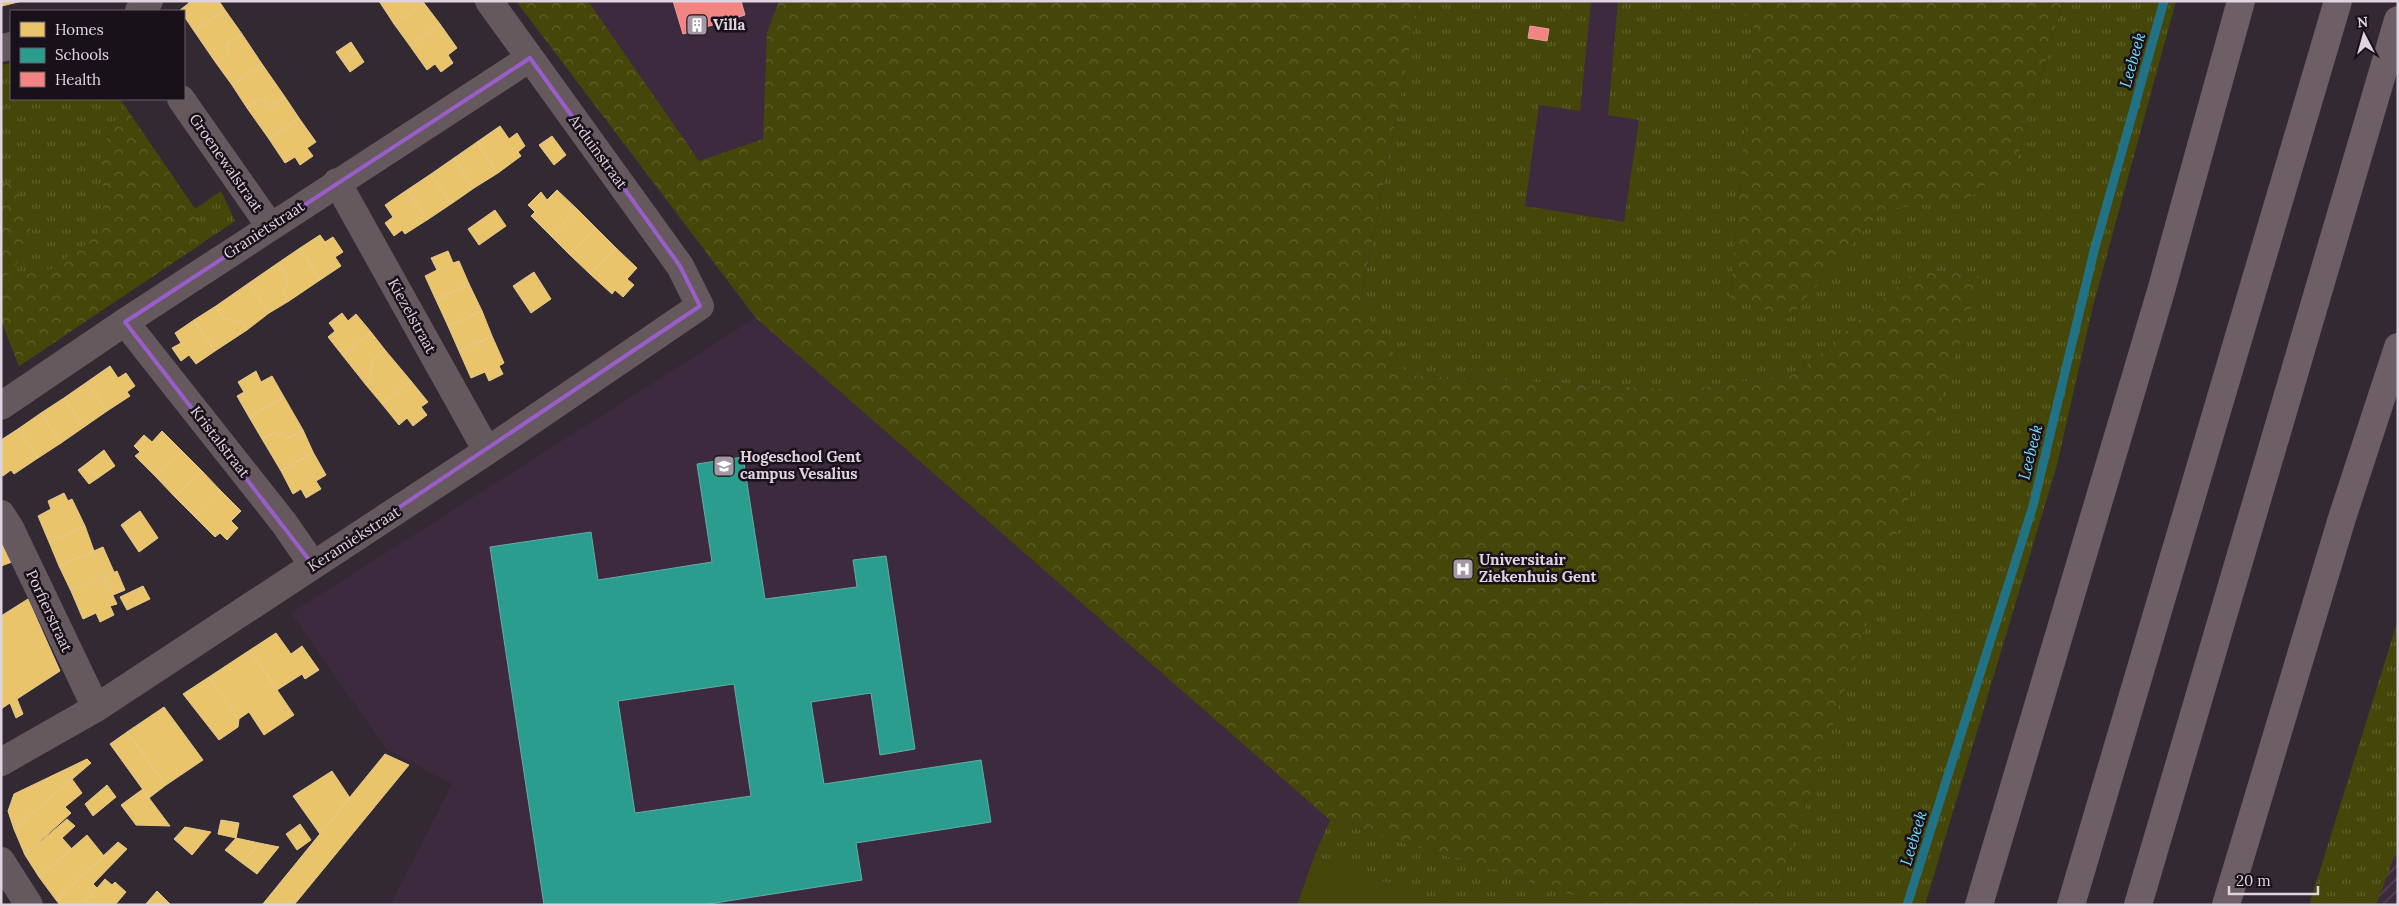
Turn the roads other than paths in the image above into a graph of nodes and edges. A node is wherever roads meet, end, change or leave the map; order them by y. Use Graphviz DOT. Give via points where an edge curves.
graph roads {
  1 [pos="149,1"];
  2 [pos="489,1"];
  3 [pos="2338,1"];
  4 [pos="2240,6"];
  5 [pos="140,10"];
  6 [pos="2398,20"];
  7 [pos="530,58"];
  8 [pos="182,100"];
  9 [pos="337,182"];
  10 [pos="270,226"];
  11 [pos="700,306"];
  12 [pos="125,322"];
  13 [pos="2398,347"];
  14 [pos="1,406"];
  15 [pos="487,451"];
  16 [pos="1,514"];
  17 [pos="313,565"];
  18 [pos="96,708"];
  19 [pos="1,762"];
  20 [pos="1,861"];
  21 [pos="29,905"];
  22 [pos="1979,905"];
  23 [pos="2072,905"];
  24 [pos="2138,905"];
  25 [pos="2226,905"];
  1 -- 5 [label="street"];
  2 -- 7 [label="street, Arduinstraat"];
  3 -- 23 [label="highway"];
  4 -- 22 [label="highway" via="2161,290"];
  6 -- 24 [label="highway"];
  7 -- 9 [label="street, Granietstraat"];
  7 -- 11 [label="street, Arduinstraat" via="680,266"];
  8 -- 10 [label="street, Groenewalstraat"];
  9 -- 10 [label="street, Granietstraat"];
  9 -- 15 [label="street, Kiezelstraat"];
  10 -- 12 [label="street, Granietstraat"];
  11 -- 15 [label="street, Keramiekstraat"];
  12 -- 14 [label="street, Granietstraat"];
  12 -- 17 [label="street, Kristalstraat" via="284,523"];
  13 -- 25 [label="highway" via="2342,518"];
  15 -- 17 [label="street, Keramiekstraat"];
  16 -- 18 [label="street, Porfierstraat"];
  17 -- 18 [label="street, Keramiekstraat"];
  18 -- 19 [label="street, Keramiekstraat"];
  20 -- 21 [label="street"];
}
